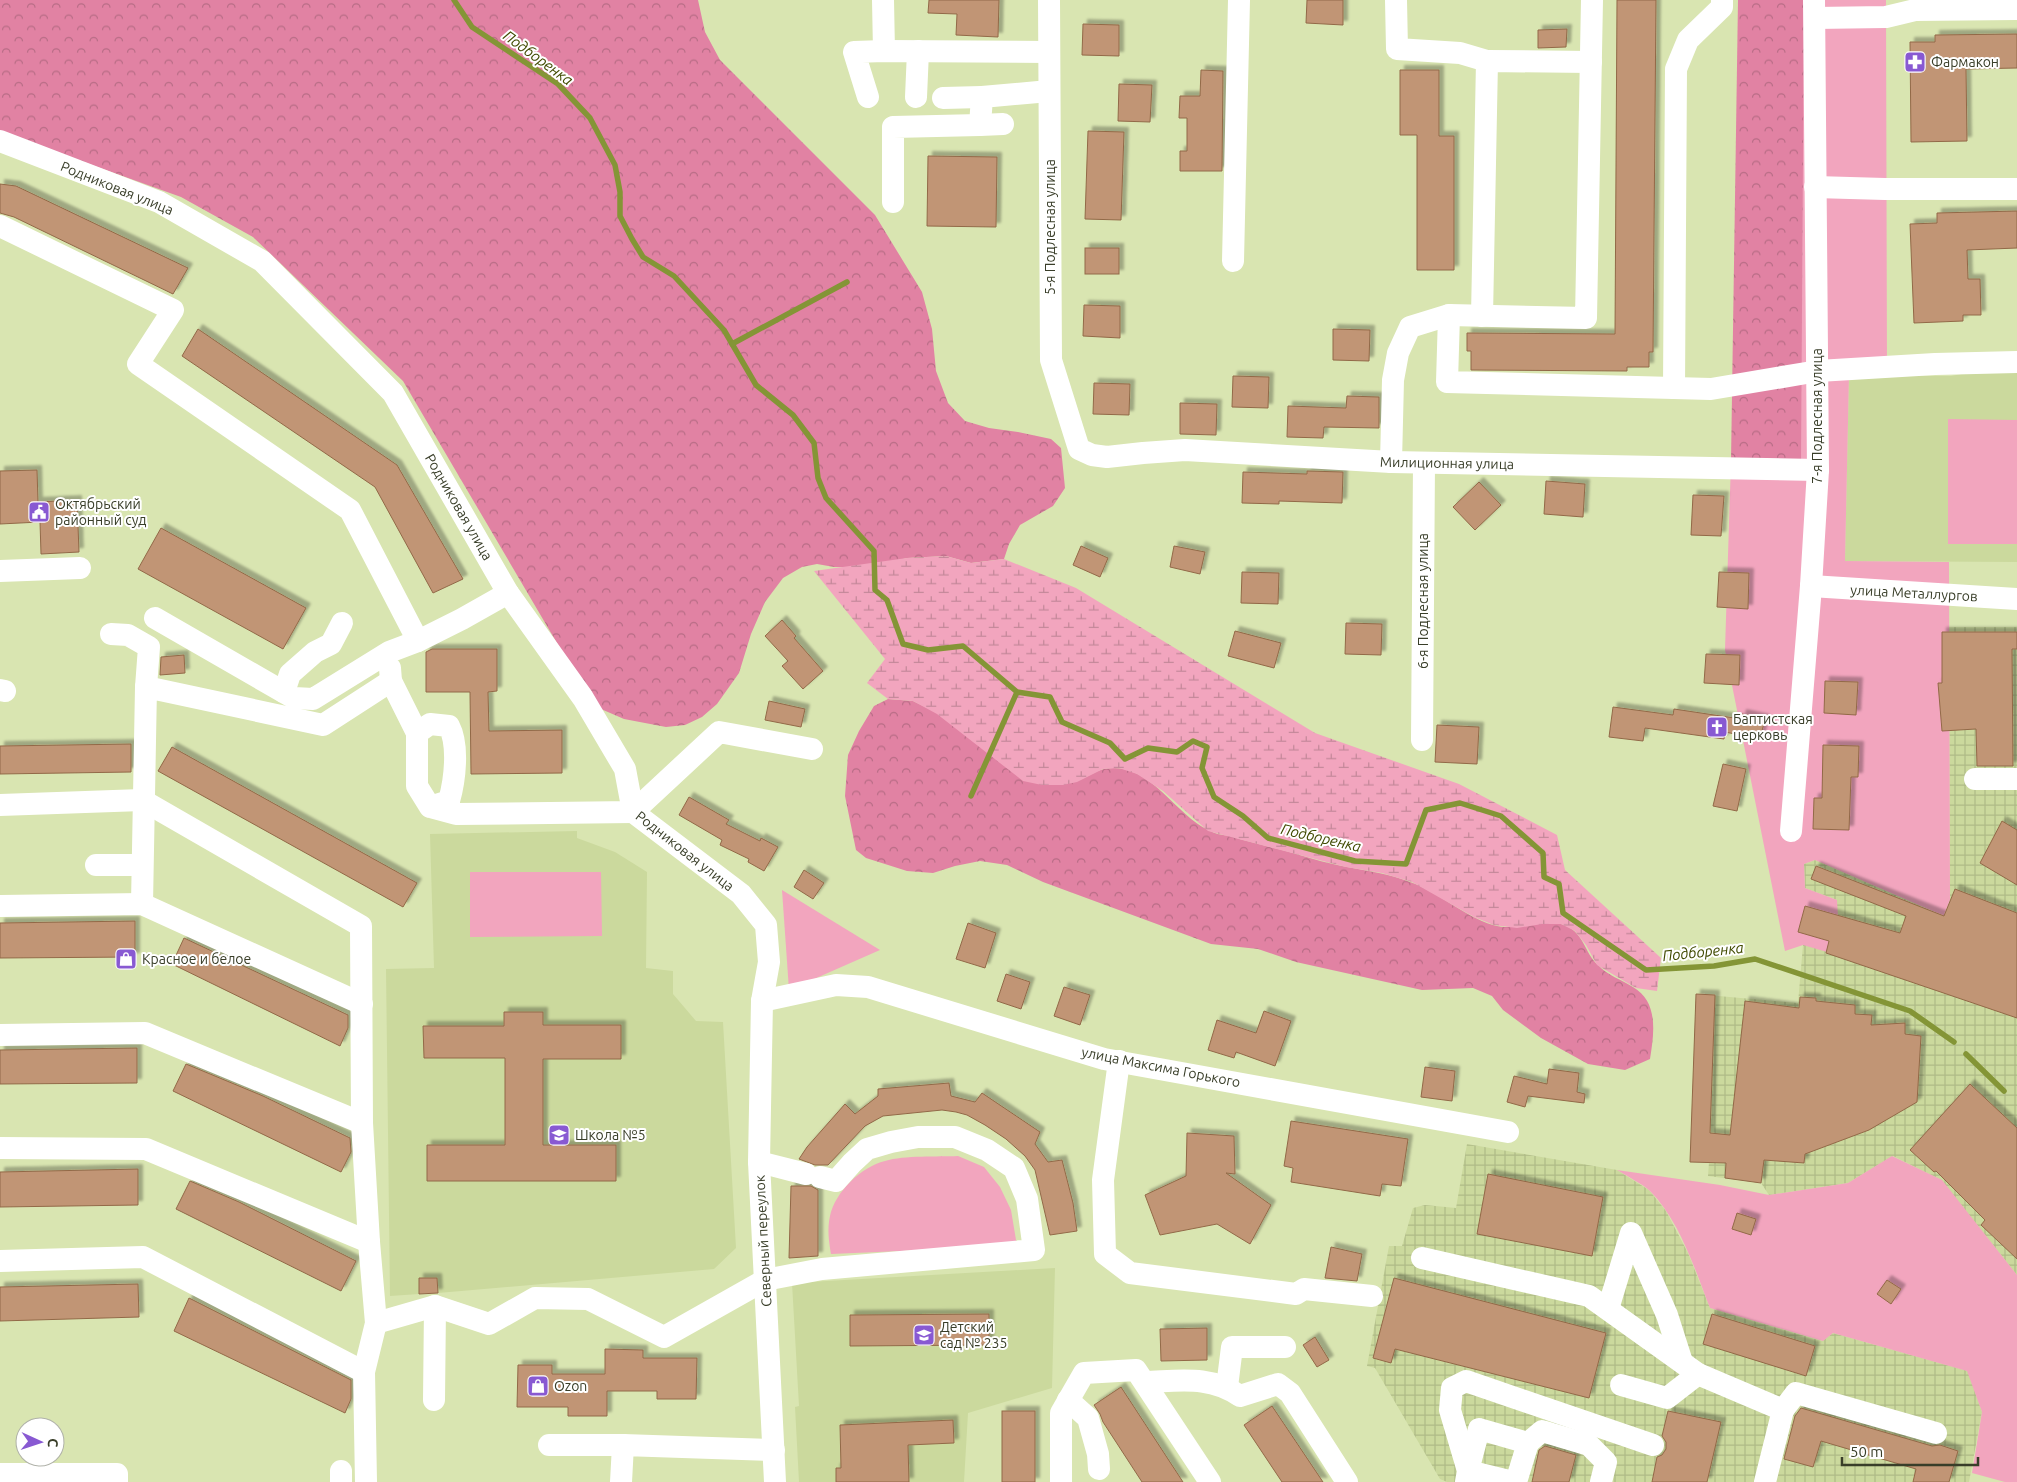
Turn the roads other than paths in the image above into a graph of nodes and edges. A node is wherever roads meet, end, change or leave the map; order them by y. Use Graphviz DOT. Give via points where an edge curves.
graph roads {
  1 [pos="883,0"];
  2 [pos="1049,0"];
  3 [pos="1239,0"];
  4 [pos="1396,0"];
  5 [pos="1592,0"];
  6 [pos="1722,0"];
  7 [pos="1815,9"];
  8 [pos="2017,9"];
  9 [pos="884,51"];
  10 [pos="918,51"];
  11 [pos="1049,52"];
  12 [pos="1487,60"];
  13 [pos="1591,62"];
  14 [pos="1049,90"];
  15 [pos="868,97"];
  16 [pos="916,97"];
  17 [pos="982,97"];
  18 [pos="943,98"];
  19 [pos="980,124"];
  20 [pos="1003,124"];
  21 [pos="0,141"];
  22 [pos="1815,187"];
  23 [pos="2017,189"];
  24 [pos="893,202"];
  25 [pos="0,226"];
  26 [pos="1232,261"];
  27 [pos="1449,316"];
  28 [pos="1482,316"];
  29 [pos="2017,362"];
  30 [pos="1818,371"];
  31 [pos="1674,388"];
  32 [pos="1079,449"];
  33 [pos="1391,462"];
  34 [pos="1424,463"];
  35 [pos="1818,470"];
  36 [pos="80,568"];
  37 [pos="0,571"];
  38 [pos="1811,586"];
  39 [pos="508,593"];
  40 [pos="2017,599"];
  41 [pos="155,618"];
  42 [pos="342,623"];
  43 [pos="111,634"];
  44 [pos="418,640"];
  45 [pos="389,652"];
  46 [pos="391,681"];
  47 [pos="146,687"];
  48 [pos="284,692"];
  49 [pos="417,733"];
  50 [pos="1422,740"];
  51 [pos="812,749"];
  52 [pos="2017,778"];
  53 [pos="1975,779"];
  54 [pos="142,800"];
  55 [pos="0,805"];
  56 [pos="430,807"];
  57 [pos="633,812"];
  58 [pos="1791,832"];
  59 [pos="96,865"];
  60 [pos="142,865"];
  61 [pos="142,904"];
  62 [pos="0,906"];
  63 [pos="762,1001"];
  64 [pos="362,1004"];
  65 [pos="0,1035"];
  66 [pos="1119,1061"];
  67 [pos="362,1123"];
  68 [pos="1508,1132"];
  69 [pos="0,1148"];
  70 [pos="759,1162"];
  71 [pos="369,1242"];
  72 [pos="1422,1258"];
  73 [pos="0,1261"];
  74 [pos="765,1280"];
  75 [pos="1372,1296"];
  76 [pos="435,1306"];
  77 [pos="1608,1309"];
  78 [pos="376,1323"];
  79 [pos="1285,1348"];
  80 [pos="1690,1368"];
  81 [pos="364,1372"];
  82 [pos="1145,1382"];
  83 [pos="1620,1385"];
  84 [pos="1227,1387"];
  85 [pos="434,1400"];
  86 [pos="1068,1400"];
  87 [pos="1783,1410"];
  88 [pos="1936,1433"];
  89 [pos="1528,1442"];
  90 [pos="549,1445"];
  91 [pos="623,1445"];
  92 [pos="1653,1445"];
  93 [pos="774,1450"];
  94 [pos="1099,1469"];
  95 [pos="0,1474"];
  96 [pos="1467,1476"];
  97 [pos="1768,1481"];
  98 [pos="117,1482"];
  99 [pos="366,1482"];
  100 [pos="621,1482"];
  101 [pos="775,1482"];
  102 [pos="1061,1482"];
  103 [pos="1210,1482"];
  104 [pos="1347,1482"];
  105 [pos="1515,1482"];
  106 [pos="1601,1482"];
  1 -- 9 [label="street"];
  2 -- 11 [label="street, 5-я Подлесная улица"];
  3 -- 26 [label="street"];
  4 -- 12 [label="street" via="1397,49 1460,53"];
  5 -- 13 [label="street"];
  6 -- 31 [label="street" via="1722,7 1688,40 1676,69"];
  7 -- 8 [label="street" via="1886,17 1915,10"];
  7 -- 22 [label="street, 7-я Подлесная улица"];
  9 -- 10 [label="street"];
  9 -- 15 [label="street" via="854,52"];
  10 -- 11 [label="street"];
  10 -- 16 [label="street"];
  11 -- 14 [label="street, 5-я Подлесная улица"];
  12 -- 13 [label="street"];
  12 -- 28 [label="street"];
  13 -- 28 [label="street" via="1586,318"];
  14 -- 17 [label="street"];
  14 -- 32 [label="street, 5-я Подлесная улица" via="1051,360"];
  17 -- 18 [label="street"];
  17 -- 19 [label="street"];
  19 -- 20 [label="street"];
  19 -- 24 [label="street" via="893,127"];
  21 -- 39 [label="street, Родниковая улица" via="159,202 262,260 393,394"];
  22 -- 23 [label="street"];
  22 -- 30 [label="street, 7-я Подлесная улица"];
  25 -- 44 [label="street" via="173,310 138,364 350,510"];
  27 -- 28 [label="street"];
  27 -- 31 [label="street" via="1447,382"];
  27 -- 33 [label="street" via="1410,327 1398,353 1393,380"];
  29 -- 30 [label="street"];
  30 -- 31 [label="street" via="1711,388"];
  30 -- 35 [label="street, 7-я Подлесная улица"];
  32 -- 33 [label="street, Милиционная улица" via="1107,458 1185,450"];
  33 -- 34 [label="street, Милиционная улица"];
  34 -- 35 [label="street, Милиционная улица"];
  34 -- 50 [label="street, 6-я Подлесная улица"];
  35 -- 38 [label="street, 7-я Подлесная улица"];
  36 -- 37 [label="street"];
  38 -- 40 [label="street, улица Металлургов"];
  38 -- 58 [label="street, 7-я Подлесная улица"];
  39 -- 44 [label="street"];
  39 -- 57 [label="street, Родниковая улица" via="583,698 625,769"];
  41 -- 48 [label="street"];
  42 -- 48 [label="street" via="330,644 315,652 290,674"];
  43 -- 47 [label="street" via="128,634 149,647"];
  44 -- 45 [label="street"];
  45 -- 46 [label="street"];
  45 -- 48 [label="street" via="313,699 294,698"];
  46 -- 47 [label="street" via="323,725"];
  46 -- 49 [label="street"];
  47 -- 54 [label="street"];
  49 -- 56 [label="street" via="417,786"];
  49 -- 56 [label="street" via="430,724 449,726 454,736 454,785 449,801"];
  51 -- 57 [label="street" via="718,732"];
  52 -- 53 [label="street"];
  54 -- 55 [label="street"];
  54 -- 60 [label="street"];
  54 -- 64 [label="street" via="361,926"];
  56 -- 57 [label="street" via="456,814"];
  57 -- 63 [label="street, Родниковая улица" via="741,894 766,925 769,962"];
  59 -- 60 [label="street"];
  60 -- 61 [label="street"];
  61 -- 62 [label="street"];
  61 -- 64 [label="street"];
  63 -- 66 [label="street, улица Максима Горького" via="836,986 868,988"];
  63 -- 70 [label="street, Северный переулок"];
  64 -- 67 [label="street"];
  65 -- 67 [label="street" via="145,1033"];
  66 -- 68 [label="street, улица Максима Горького"];
  66 -- 75 [label="street" via="1103,1180 1106,1254 1130,1273 1296,1294 1304,1289"];
  67 -- 71 [label="street"];
  69 -- 71 [label="street" via="146,1149"];
  70 -- 74 [label="street, Северный переулок"];
  70 -- 74 [label="street" via="836,1181 852,1162 868,1150 918,1137 955,1136 987,1150 1014,1168 1027,1199 1034,1250 822,1269"];
  71 -- 78 [label="street"];
  72 -- 77 [label="street" via="1589,1296"];
  73 -- 81 [label="street" via="142,1257"];
  74 -- 76 [label="street" via="664,1338 588,1299 535,1298 489,1324"];
  74 -- 93 [label="street, Северный переулок"];
  76 -- 78 [label="street"];
  76 -- 85 [label="street"];
  77 -- 80 [label="street"];
  77 -- 80 [label="street" via="1631,1233"];
  78 -- 81 [label="street"];
  79 -- 84 [label="street" via="1232,1347"];
  80 -- 83 [label="street" via="1667,1398"];
  80 -- 87 [label="street"];
  81 -- 99 [label="street"];
  82 -- 84 [label="street" via="1203,1380"];
  82 -- 86 [label="street" via="1136,1370 1084,1373"];
  82 -- 103 [label="street"];
  84 -- 104 [label="street" via="1240,1396 1278,1384 1290,1393"];
  86 -- 94 [label="street" via="1088,1418"];
  86 -- 102 [label="street" via="1061,1413"];
  87 -- 88 [label="street" via="1796,1393"];
  87 -- 97 [label="street"];
  89 -- 96 [label="street" via="1479,1429"];
  89 -- 105 [label="street"];
  89 -- 106 [label="street" via="1542,1431 1589,1445 1606,1462"];
  90 -- 91 [label="street"];
  91 -- 93 [label="street"];
  91 -- 100 [label="street"];
  92 -- 96 [label="street" via="1466,1381 1452,1388 1450,1410"];
  93 -- 101 [label="street, Северный переулок"];
  95 -- 98 [label="street" via="116,1474"];
  96 -- 105 [label="street"];
}
